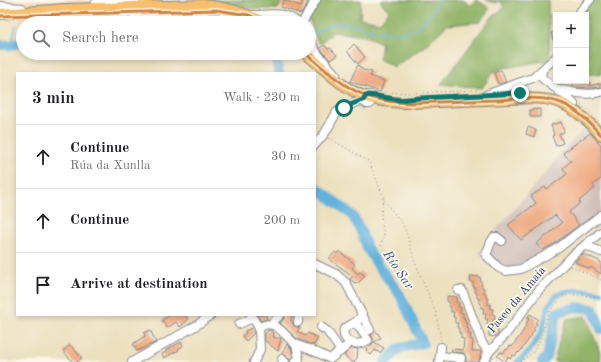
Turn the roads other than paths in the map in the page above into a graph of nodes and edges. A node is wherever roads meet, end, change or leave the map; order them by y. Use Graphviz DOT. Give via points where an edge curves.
graph roads {
  1 [pos="142,0"];
  2 [pos="186,0"];
  3 [pos="316,0"];
  4 [pos="590,0"];
  5 [pos="102,5"];
  6 [pos="0,6"];
  7 [pos="63,6"];
  8 [pos="201,6"];
  9 [pos="220,7"];
  10 [pos="181,11"];
  11 [pos="232,12"];
  12 [pos="580,12"];
  13 [pos="37,13"];
  14 [pos="0,15"];
  15 [pos="249,15"];
  16 [pos="197,16"];
  17 [pos="229,16"];
  18 [pos="286,16"];
  19 [pos="305,16"];
  20 [pos="316,56"];
  21 [pos="553,60"];
  22 [pos="538,75"];
  23 [pos="343,83"];
  24 [pos="485,92"];
  25 [pos="601,92"];
  26 [pos="556,93"];
  27 [pos="420,98"];
  28 [pos="368,99"];
  29 [pos="348,106"];
  30 [pos="600,129"];
  31 [pos="316,144"];
  32 [pos="601,215"];
  33 [pos="601,232"];
  34 [pos="502,241"];
  35 [pos="585,245"];
  36 [pos="600,250"];
  37 [pos="316,264"];
  38 [pos="458,290"];
  39 [pos="362,314"];
  40 [pos="210,316"];
  41 [pos="279,316"];
  42 [pos="252,317"];
  43 [pos="355,322"];
  44 [pos="239,324"];
  45 [pos="271,324"];
  46 [pos="321,327"];
  47 [pos="259,328"];
  48 [pos="370,330"];
  49 [pos="296,344"];
  50 [pos="441,347"];
  51 [pos="489,352"];
  52 [pos="440,359"];
  53 [pos="298,361"];
  54 [pos="132,362"];
  55 [pos="254,362"];
  56 [pos="460,362"];
  57 [pos="484,362"];
  1 -- 5 [label="street"];
  2 -- 8 [label="street"];
  3 -- 19 [label="street"];
  4 -- 12 [label="street"];
  5 -- 7 [label="street"];
  5 -- 7 [label="street"];
  5 -- 8 [label="street" via="157,9"];
  5 -- 9 [label="main road"];
  5 -- 10 [label="main road"];
  5 -- 13 [label="main road"];
  5 -- 13 [label="main road"];
  6 -- 7 [label="street"];
  7 -- 13 [label="street"];
  8 -- 9 [label="street"];
  8 -- 10 [label="main road"];
  8 -- 11 [label="main road"];
  9 -- 15 [label="main road"];
  10 -- 16 [label="street"];
  11 -- 15 [label="main road"];
  11 -- 17 [label="street"];
  13 -- 14 [label="main road"];
  15 -- 18 [label="street"];
  20 -- 23 [label="main road"];
  21 -- 22 [label="street"];
  22 -- 24 [label="street"];
  22 -- 26 [label="street"];
  22 -- 26 [label="street" via="538,81"];
  23 -- 27 [label="main road" via="380,95"];
  23 -- 28 [label="main road"];
  23 -- 29 [label="street" via="354,97"];
  24 -- 26 [label="main road"];
  24 -- 27 [label="main road"];
  25 -- 26 [label="street" via="586,94 564,90"];
  26 -- 30 [label="main road" via="577,104"];
  26 -- 30 [label="main road" via="556,99 581,112"];
  27 -- 28 [label="street"];
  28 -- 29 [label="street"];
  28 -- 30 [label="main road" via="416,103 545,99 570,108"];
  29 -- 31 [label="street" via="335,114"];
  32 -- 34 [label="street" via="557,249 521,269 506,271 499,268 486,255 494,237"];
  33 -- 35 [label="street, Paseo da Amaía"];
  35 -- 36 [label="street"];
  35 -- 51 [label="street, Paseo da Amaía" via="538,291"];
  37 -- 39 [label="street" via="342,279 350,288"];
  38 -- 51 [label="street, Paseo da Amaía" via="462,290 482,343"];
  39 -- 43 [label="street"];
  39 -- 48 [label="street"];
  40 -- 54 [label="street"];
  41 -- 45 [label="street"];
  42 -- 44 [label="street"];
  42 -- 47 [label="street"];
  45 -- 47 [label="street"];
  45 -- 49 [label="street"];
  46 -- 49 [label="street" via="344,348 330,359"];
  47 -- 55 [label="street" via="260,350"];
  49 -- 53 [label="street"];
  50 -- 52 [label="street"];
  51 -- 57 [label="street"];
  52 -- 56 [label="street" via="461,358"];
}
